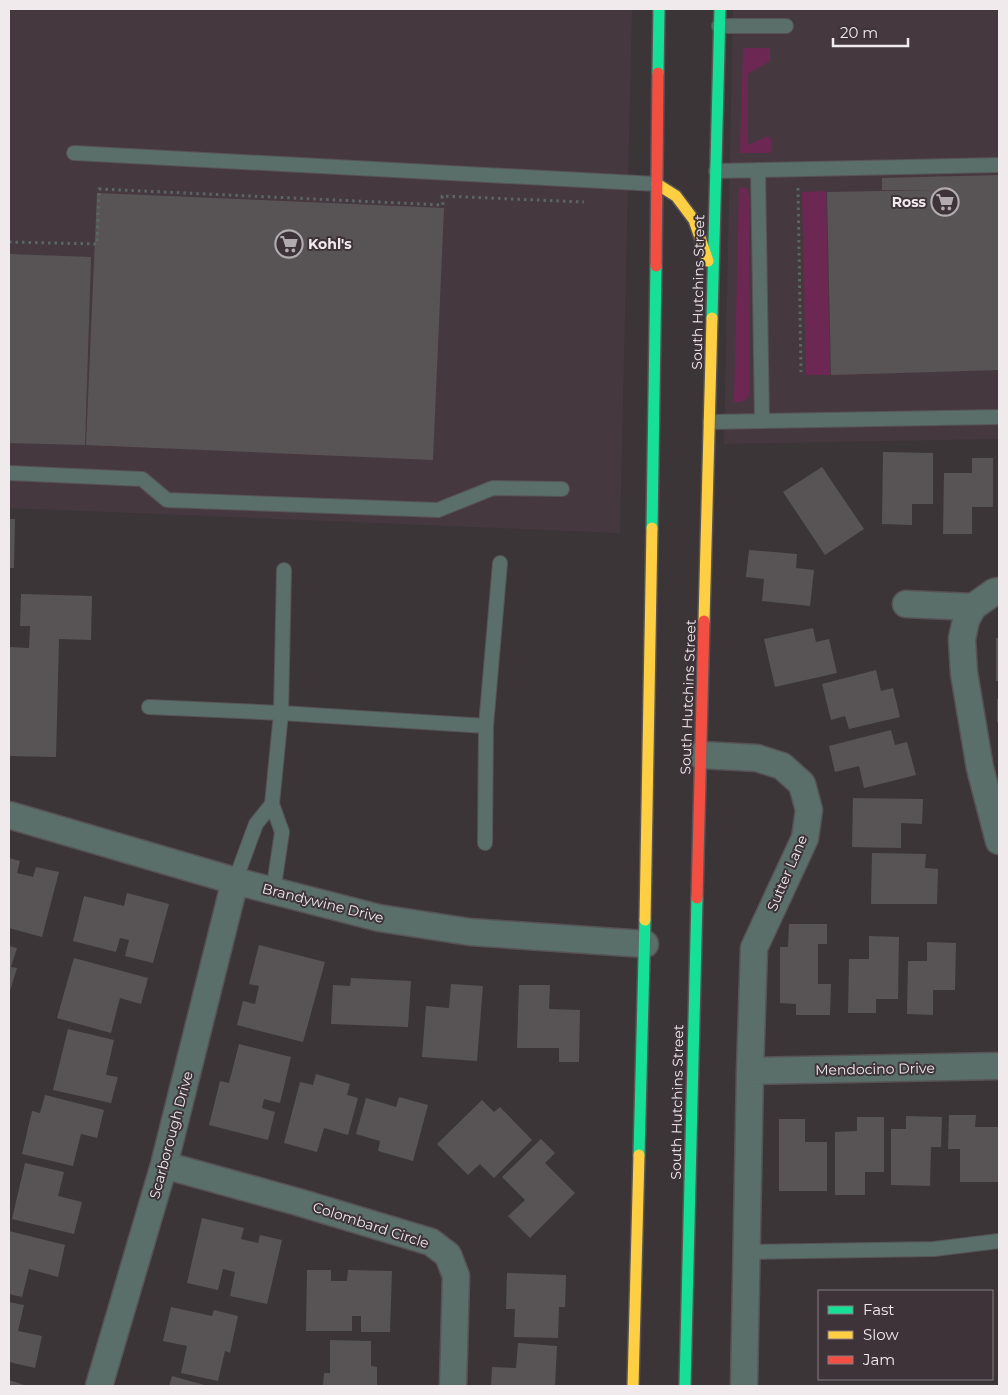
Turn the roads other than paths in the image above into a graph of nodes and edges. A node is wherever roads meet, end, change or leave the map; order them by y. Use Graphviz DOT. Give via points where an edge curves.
graph roads {
  1 [pos="659,9"];
  2 [pos="720,9"];
  3 [pos="719,26"];
  4 [pos="786,26"];
  5 [pos="74,153"];
  6 [pos="999,165"];
  7 [pos="758,170"];
  8 [pos="716,171"];
  9 [pos="657,184"];
  10 [pos="713,276"];
  11 [pos="999,417"];
  12 [pos="762,421"];
  13 [pos="710,422"];
  14 [pos="9,473"];
  15 [pos="562,489"];
  16 [pos="500,563"];
  17 [pos="284,570"];
  18 [pos="999,591"];
  19 [pos="906,604"];
  20 [pos="973,607"];
  21 [pos="149,707"];
  22 [pos="281,713"];
  23 [pos="486,726"];
  24 [pos="700,755"];
  25 [pos="272,804"];
  26 [pos="9,815"];
  27 [pos="999,841"];
  28 [pos="485,843"];
  29 [pos="235,882"];
  30 [pos="273,892"];
  31 [pos="645,944"];
  32 [pos="999,1066"];
  33 [pos="750,1071"];
  34 [pos="164,1165"];
  35 [pos="999,1241"];
  36 [pos="746,1252"];
  37 [pos="98,1386"];
  38 [pos="453,1386"];
  39 [pos="633,1386"];
  40 [pos="685,1386"];
  41 [pos="744,1386"];
  1 -- 9 [label="main road"];
  2 -- 3 [label="main road, South Hutchins Street"];
  3 -- 4 [label="lane"];
  3 -- 8 [label="main road, South Hutchins Street"];
  5 -- 9 [label="lane"];
  6 -- 7 [label="lane"];
  7 -- 8 [label="lane"];
  7 -- 12 [label="lane"];
  8 -- 10 [label="main road, South Hutchins Street"];
  9 -- 10 [label="main road" via="676,196 694,220"];
  9 -- 31 [label="main road"];
  10 -- 13 [label="main road, South Hutchins Street"];
  11 -- 12 [label="lane"];
  12 -- 13 [label="lane"];
  13 -- 24 [label="main road, South Hutchins Street"];
  14 -- 15 [label="lane" via="142,479 167,500 438,510 493,488"];
  16 -- 23 [label="lane"];
  17 -- 22 [label="lane"];
  18 -- 20 [label="street"];
  19 -- 20 [label="street"];
  20 -- 27 [label="street" via="962,639 964,673 980,768"];
  21 -- 22 [label="lane"];
  22 -- 23 [label="lane"];
  22 -- 25 [label="lane"];
  23 -- 28 [label="lane"];
  24 -- 33 [label="street, Sutter Lane" via="758,758 782,766 802,784 809,810 804,838 754,948"];
  24 -- 40 [label="main road, South Hutchins Street"];
  25 -- 29 [label="lane" via="256,824"];
  25 -- 30 [label="lane" via="282,832"];
  26 -- 29 [label="street, Brandywine Drive"];
  29 -- 30 [label="street, Brandywine Drive"];
  29 -- 34 [label="street, Scarborough Drive"];
  30 -- 31 [label="street, Brandywine Drive" via="379,918 470,932"];
  31 -- 39 [label="main road"];
  32 -- 33 [label="street, Mendocino Drive"];
  33 -- 36 [label="street, Sutter Lane"];
  34 -- 37 [label="street, Scarborough Drive"];
  34 -- 38 [label="street, Colombard Circle" via="431,1242 448,1255 456,1276"];
  35 -- 36 [label="lane" via="934,1249"];
  36 -- 41 [label="street, Sutter Lane"];
}
